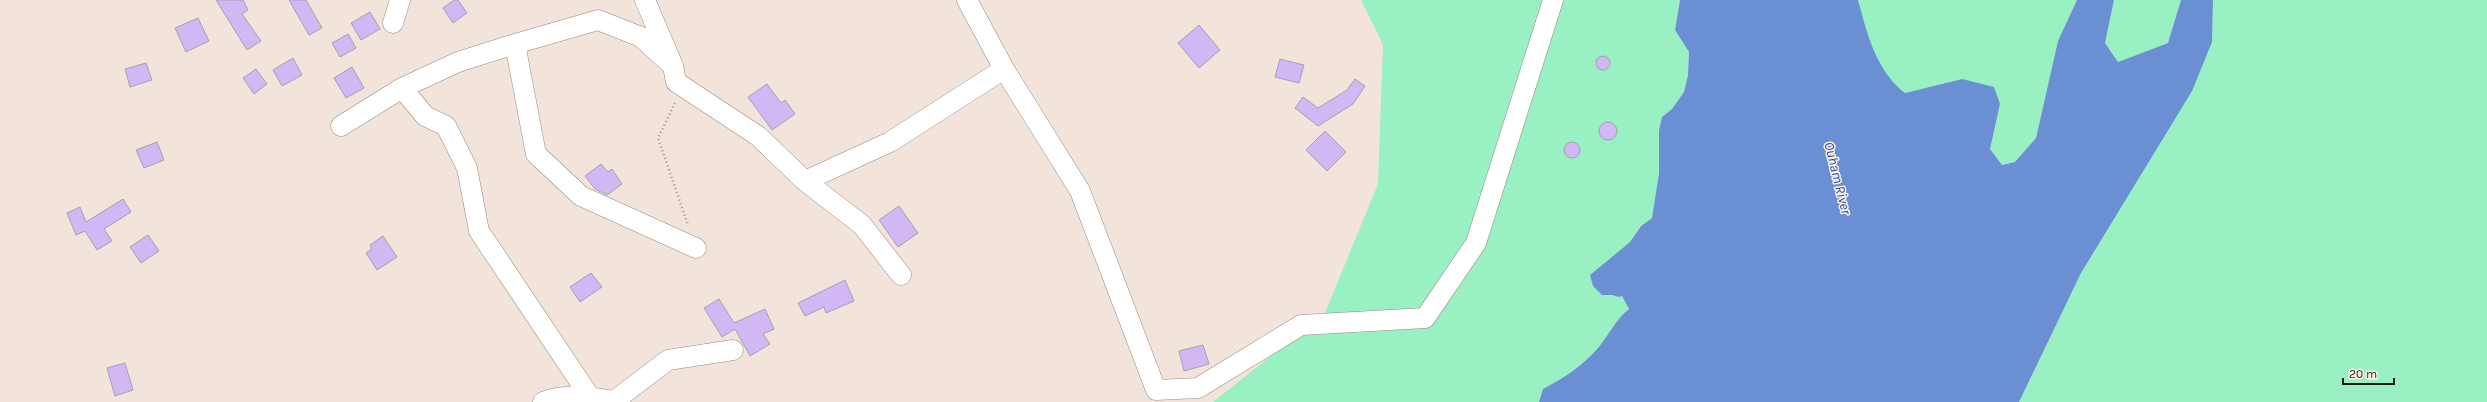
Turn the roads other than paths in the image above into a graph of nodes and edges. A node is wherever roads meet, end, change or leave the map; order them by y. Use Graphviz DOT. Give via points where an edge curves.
graph roads {
  1 [pos="400,0"];
  2 [pos="645,0"];
  3 [pos="967,0"];
  4 [pos="1553,0"];
  5 [pos="393,23"];
  6 [pos="515,44"];
  7 [pos="1004,69"];
  8 [pos="674,74"];
  9 [pos="402,88"];
  10 [pos="341,126"];
  11 [pos="805,181"];
  12 [pos="696,248"];
  13 [pos="902,275"];
  14 [pos="733,350"];
  15 [pos="590,397"];
  16 [pos="543,402"];
  1 -- 5 [label="street"];
  2 -- 8 [label="street"];
  3 -- 7 [label="street"];
  4 -- 7 [label="street" via="1476,244 1425,318 1302,325 1198,388 1156,390 1080,191"];
  6 -- 8 [label="street" via="598,20 641,37"];
  6 -- 9 [label="street" via="458,62"];
  6 -- 12 [label="street" via="536,154 582,196"];
  7 -- 11 [label="street" via="890,142"];
  8 -- 11 [label="street" via="758,136"];
  9 -- 10 [label="street"];
  9 -- 15 [label="street" via="424,116 446,126 467,168 479,231"];
  11 -- 13 [label="street" via="862,225"];
  14 -- 15 [label="street" via="668,360 614,401"];
  15 -- 16 [label="street" via="551,399"];
}
